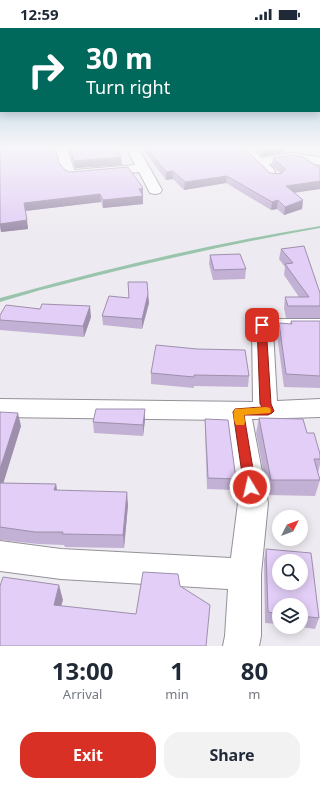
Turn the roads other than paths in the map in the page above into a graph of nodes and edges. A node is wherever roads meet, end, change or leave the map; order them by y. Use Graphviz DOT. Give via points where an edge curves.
graph roads {
  1 [pos="147,176"];
  2 [pos="273,176"];
  3 [pos="275,178"];
  4 [pos="155,190"];
  5 [pos="320,325"];
  6 [pos="0,408"];
  7 [pos="320,408"];
  8 [pos="268,411"];
  9 [pos="238,412"];
  10 [pos="0,556"];
  11 [pos="245,574"];
  12 [pos="241,646"];
  1 -- 4 [label="street"];
  2 -- 3 [label="street"];
  5 -- 8 [label="street" via="262,325 265,404"];
  6 -- 9 [label="street"];
  7 -- 8 [label="street"];
  8 -- 9 [label="street"];
  9 -- 11 [label="street" via="253,503"];
  10 -- 11 [label="street" via="61,564"];
  11 -- 12 [label="street"];
}
